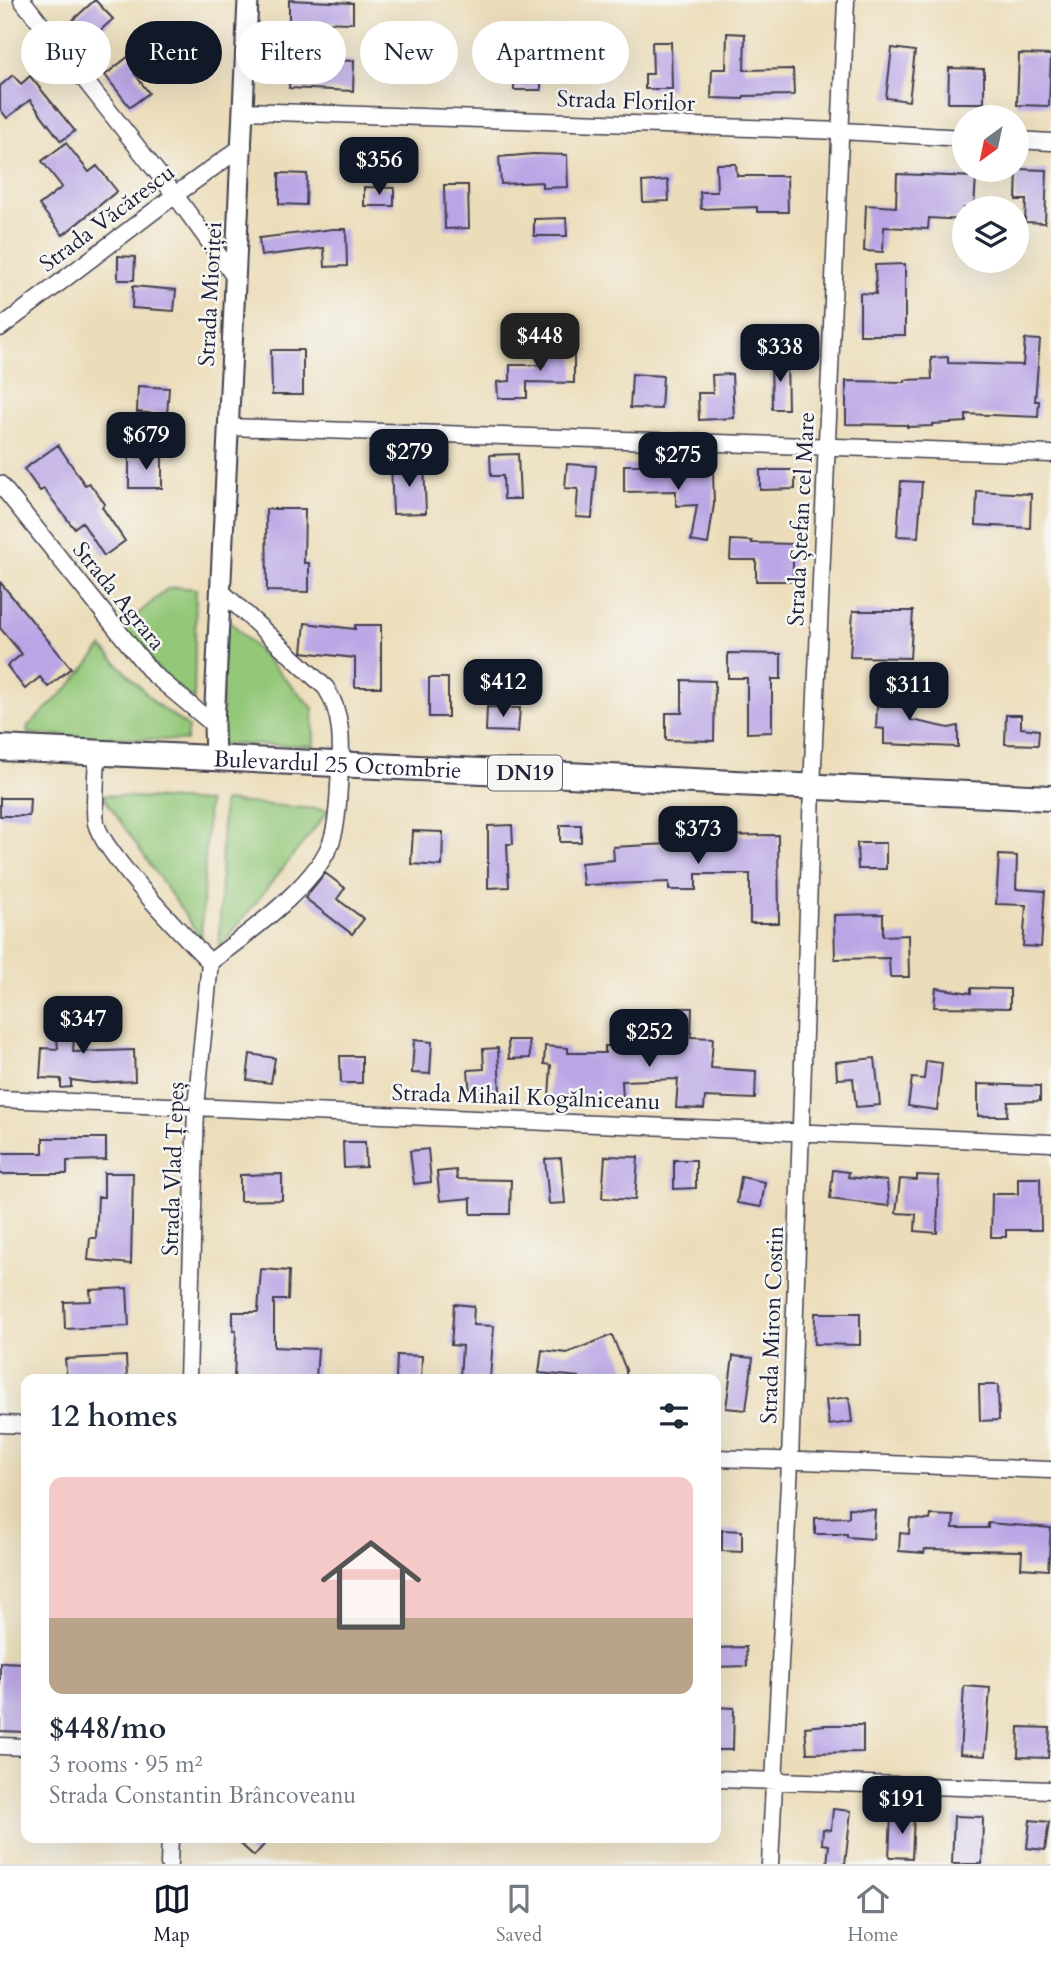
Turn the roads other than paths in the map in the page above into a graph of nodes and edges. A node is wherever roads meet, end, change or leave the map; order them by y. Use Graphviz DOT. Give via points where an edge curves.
graph roads {
  1 [pos="22,0"];
  2 [pos="248,0"];
  3 [pos="846,0"];
  4 [pos="243,111"];
  5 [pos="841,131"];
  6 [pos="952,137"];
  7 [pos="1029,141"];
  8 [pos="1051,142"];
  9 [pos="243,146"];
  10 [pos="175,195"];
  11 [pos="234,276"];
  12 [pos="0,328"];
  13 [pos="229,428"];
  14 [pos="828,447"];
  15 [pos="1051,454"];
  16 [pos="0,484"];
  17 [pos="220,590"];
  18 [pos="214,725"];
  19 [pos="0,748"];
  20 [pos="97,752"];
  21 [pos="215,758"];
  22 [pos="341,764"];
  23 [pos="811,788"];
  24 [pos="1051,798"];
  25 [pos="210,962"];
  26 [pos="0,1100"];
  27 [pos="196,1107"];
  28 [pos="801,1131"];
  29 [pos="1051,1143"];
  30 [pos="188,1374"];
  31 [pos="0,1424"];
  32 [pos="21,1425"];
  33 [pos="721,1458"];
  34 [pos="790,1462"];
  35 [pos="1051,1471"];
  36 [pos="0,1746"];
  37 [pos="21,1747"];
  38 [pos="721,1779"];
  39 [pos="773,1781"];
  40 [pos="1051,1790"];
  41 [pos="170,1843"];
  42 [pos="169,1864"];
  43 [pos="770,1864"];
  1 -- 10 [label="street"];
  2 -- 4 [label="street, Strada Mioriței"];
  3 -- 5 [label="street, Strada Ștefan cel Mare"];
  4 -- 5 [label="street, Strada Florilor"];
  4 -- 9 [label="street, Strada Mioriței"];
  5 -- 6 [label="street, Strada Florilor"];
  5 -- 14 [label="street, Strada Ștefan cel Mare"];
  7 -- 8 [label="street"];
  9 -- 10 [label="street, Strada Văcărescu"];
  9 -- 11 [label="street, Strada Mioriței"];
  10 -- 11 [label="street"];
  10 -- 12 [label="street, Strada Văcărescu"];
  11 -- 13 [label="street, Strada Mioriței"];
  13 -- 14 [label="street"];
  13 -- 17 [label="street, Strada Mioriței"];
  14 -- 15 [label="street"];
  14 -- 23 [label="street, Strada Ștefan cel Mare"];
  16 -- 18 [label="street, Strada Agrara" via="152,673"];
  17 -- 18 [label="street, Strada Mioriței"];
  17 -- 22 [label="street" via="327,688 340,715"];
  18 -- 21 [label="street, Strada Mioriței"];
  19 -- 20 [label="main road, Bulevardul 25 Octombrie / DN19"];
  20 -- 21 [label="main road, Bulevardul 25 Octombrie / DN19"];
  20 -- 25 [label="street" via="96,824 131,876"];
  21 -- 22 [label="main road, Bulevardul 25 Octombrie / DN19"];
  22 -- 23 [label="main road, Bulevardul 25 Octombrie / DN19"];
  22 -- 25 [label="street" via="336,820 327,852 299,888"];
  23 -- 24 [label="main road, Bulevardul 25 Octombrie / DN19"];
  23 -- 28 [label="street, Strada Miron Costin"];
  25 -- 27 [label="street, Strada Vlad Țepeș"];
  26 -- 27 [label="street, Strada Mihail Kogălniceanu"];
  27 -- 28 [label="street, Strada Mihail Kogălniceanu"];
  27 -- 30 [label="street, Strada Vlad Țepeș"];
  28 -- 29 [label="street, Strada Mihail Kogălniceanu"];
  28 -- 34 [label="street, Strada Miron Costin"];
  31 -- 32 [label="street"];
  33 -- 34 [label="street"];
  34 -- 35 [label="street"];
  34 -- 39 [label="street, Strada Miron Costin"];
  36 -- 37 [label="street"];
  38 -- 39 [label="street"];
  39 -- 40 [label="street"];
  39 -- 43 [label="street, Strada Miron Costin"];
  41 -- 42 [label="street"];
}
